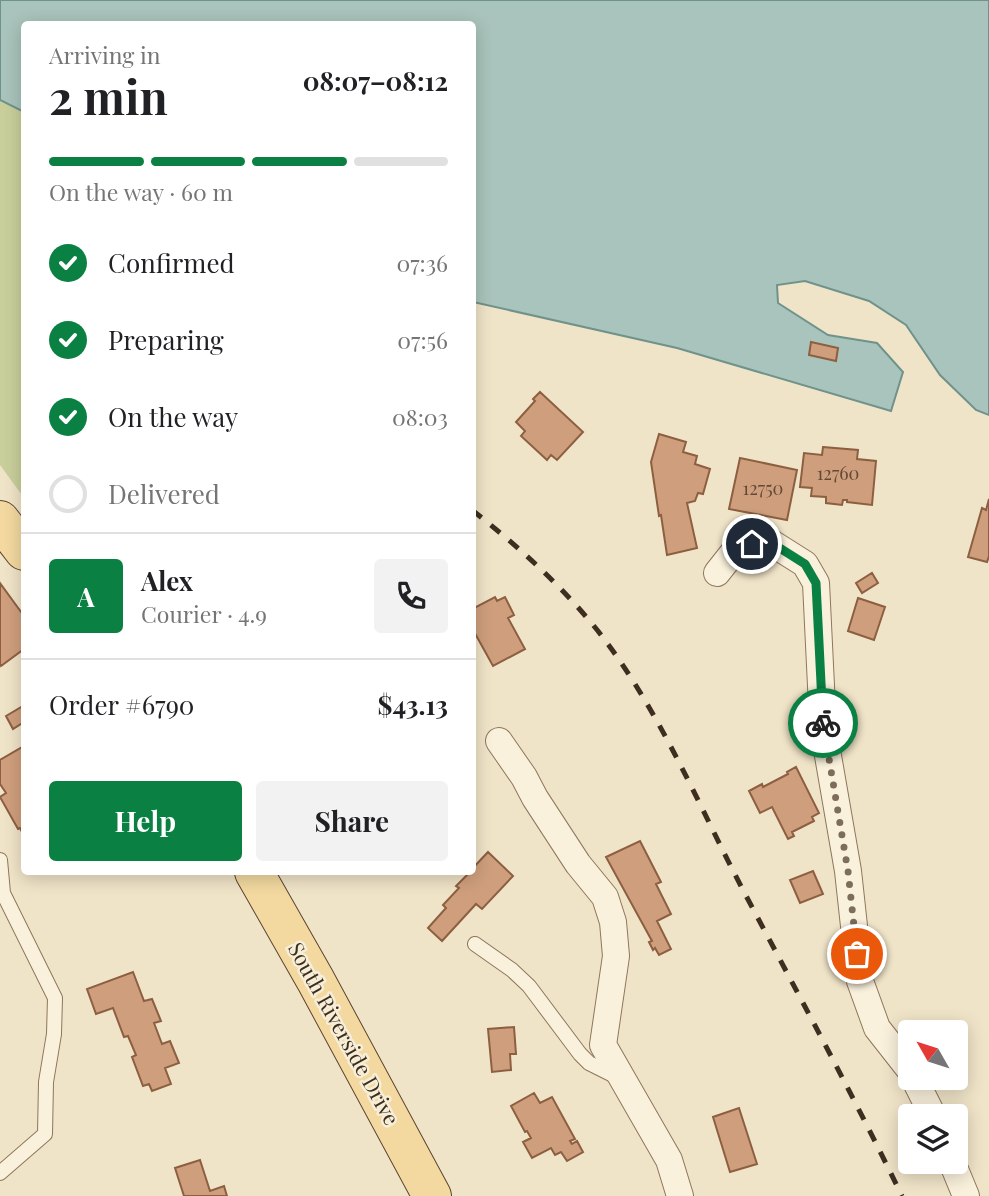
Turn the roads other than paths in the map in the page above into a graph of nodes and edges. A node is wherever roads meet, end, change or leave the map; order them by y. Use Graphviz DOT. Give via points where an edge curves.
graph roads {
  1 [pos="0,520"];
  2 [pos="21,547"];
  3 [pos="717,573"];
  4 [pos="499,741"];
  5 [pos="0,860"];
  6 [pos="256,875"];
  7 [pos="475,944"];
  8 [pos="898,1055"];
  9 [pos="623,1080"];
  10 [pos="0,1172"];
  11 [pos="956,1174"];
  12 [pos="432,1196"];
  13 [pos="680,1196"];
  14 [pos="966,1196"];
  1 -- 2 [label="main road"];
  3 -- 8 [label="street" via="736,549 767,540 805,564 816,583 823,727 848,871 860,981 877,1028"];
  4 -- 9 [label="street" via="578,864 605,897 616,956 603,1045"];
  5 -- 10 [label="lane" via="3,893 55,998 45,1133"];
  6 -- 12 [label="main road, South Riverside Drive"];
  7 -- 9 [label="lane" via="528,986 589,1063"];
  9 -- 13 [label="street" via="669,1160"];
  11 -- 14 [label="street"];
}
